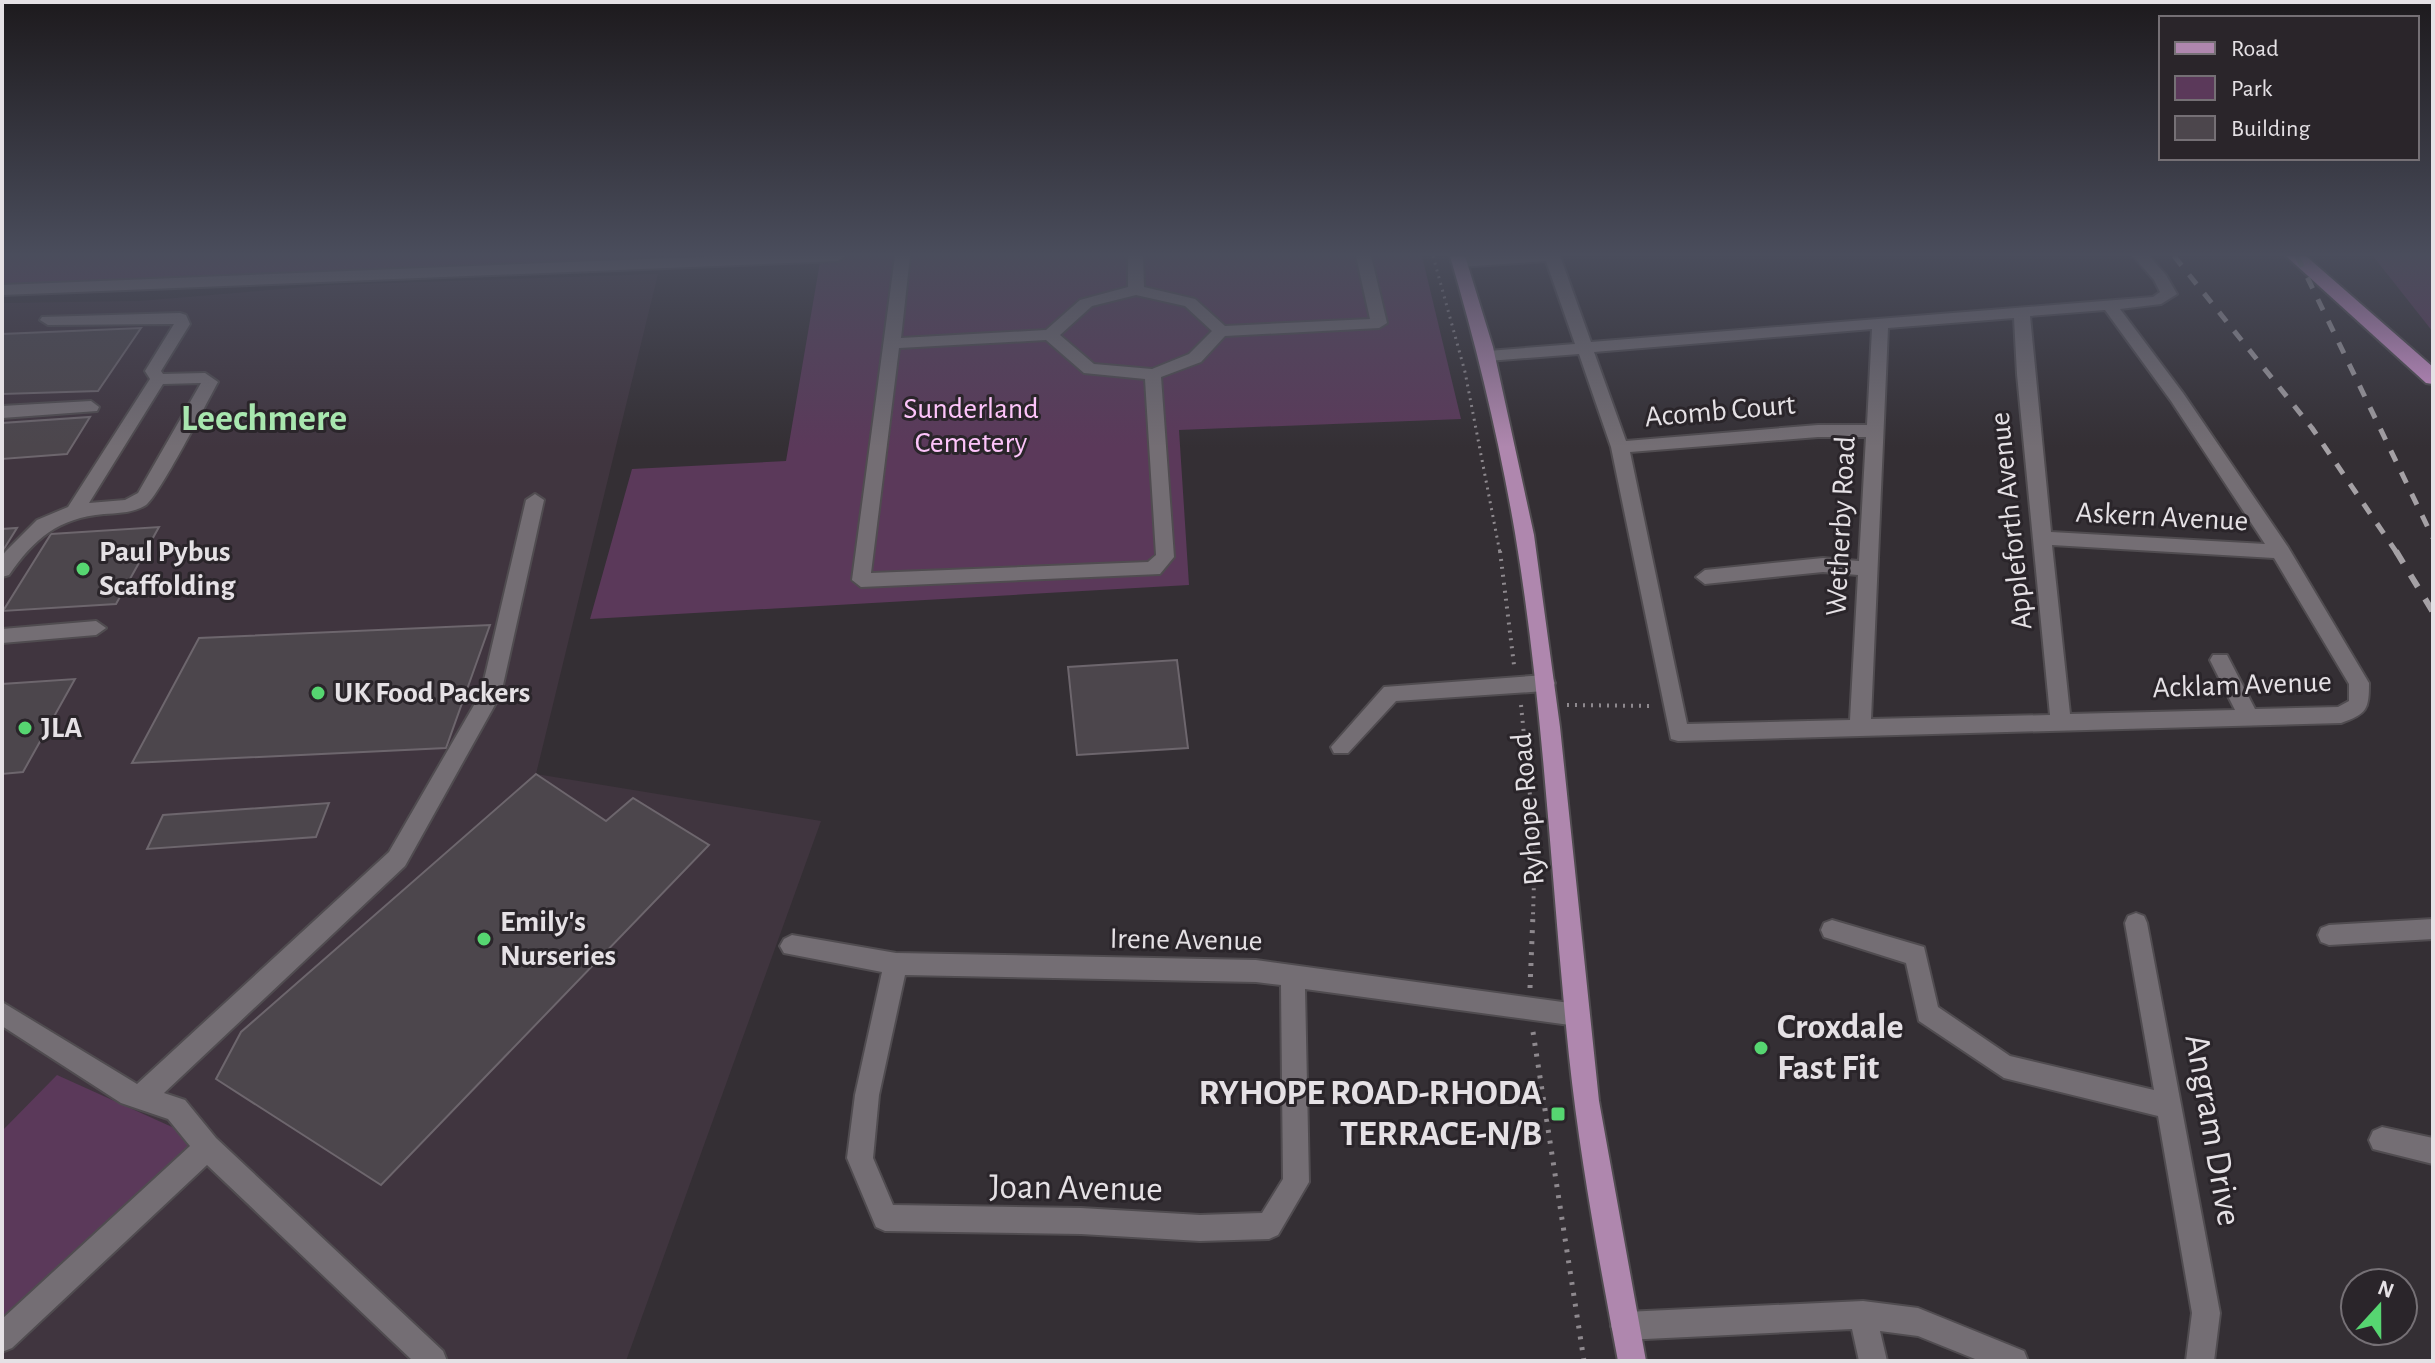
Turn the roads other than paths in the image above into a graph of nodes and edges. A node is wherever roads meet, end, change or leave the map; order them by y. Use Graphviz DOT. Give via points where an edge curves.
graph roads {
  1 [pos="48,320"];
  2 [pos="74,320"];
  3 [pos="181,320"];
  4 [pos="895,320"];
  5 [pos="1067,320"];
  6 [pos="1209,320"];
  7 [pos="1378,320"];
  8 [pos="1477,320"];
  9 [pos="1577,320"];
  10 [pos="1963,320"];
  11 [pos="2022,320"];
  12 [pos="2121,320"];
  13 [pos="2370,320"];
  14 [pos="1880,326"];
  15 [pos="1221,331"];
  16 [pos="1050,335"];
  17 [pos="892,343"];
  18 [pos="1588,350"];
  19 [pos="1488,356"];
  20 [pos="1153,374"];
  21 [pos="2433,378"];
  22 [pos="158,379"];
  23 [pos="91,407"];
  24 [pos="2,412"];
  25 [pos="1874,431"];
  26 [pos="1620,447"];
  27 [pos="535,500"];
  28 [pos="75,510"];
  29 [pos="2041,538"];
  30 [pos="2281,552"];
  31 [pos="1867,569"];
  32 [pos="2,570"];
  33 [pos="1705,577"];
  34 [pos="96,628"];
  35 [pos="2,636"];
  36 [pos="2220,660"];
  37 [pos="1547,694"];
  38 [pos="2248,716"];
  39 [pos="2061,721"];
  40 [pos="1860,729"];
  41 [pos="1341,747"];
  42 [pos="2136,923"];
  43 [pos="2433,929"];
  44 [pos="1832,930"];
  45 [pos="2329,935"];
  46 [pos="792,946"];
  47 [pos="896,964"];
  48 [pos="1292,975"];
  49 [pos="2,1013"];
  50 [pos="1577,1015"];
  51 [pos="142,1096"];
  52 [pos="2171,1107"];
  53 [pos="2382,1140"];
  54 [pos="207,1147"];
  55 [pos="2433,1151"];
  56 [pos="1863,1315"];
  57 [pos="1625,1326"];
  58 [pos="2,1338"];
  59 [pos="2205,1358"];
  60 [pos="433,1361"];
  61 [pos="1632,1361"];
  62 [pos="1873,1361"];
  63 [pos="2014,1361"];
  1 -- 2 [label="street"];
  3 -- 22 [label="street" via="153,371"];
  4 -- 17 [label="street"];
  5 -- 16 [label="street"];
  6 -- 15 [label="street"];
  7 -- 15 [label="street"];
  8 -- 19 [label="main road, Ryhope Road"];
  9 -- 18 [label="street"];
  10 -- 14 [label="street"];
  11 -- 29 [label="street, Appleforth Avenue"];
  12 -- 30 [label="street, Acklam Avenue" via="2176,390"];
  13 -- 21 [label="highway"];
  14 -- 18 [label="street"];
  14 -- 25 [label="street, Wetherby Road"];
  15 -- 20 [label="street" via="1195,358"];
  16 -- 17 [label="street"];
  16 -- 20 [label="street" via="1090,369"];
  17 -- 20 [label="street" via="861,580 1153,569 1165,557"];
  18 -- 19 [label="street"];
  18 -- 26 [label="street"];
  19 -- 37 [label="main road, Ryhope Road"];
  22 -- 28 [label="street"];
  22 -- 28 [label="street" via="210,382 144,497 127,507"];
  23 -- 24 [label="street"];
  25 -- 26 [label="street, Acomb Court"];
  25 -- 31 [label="street, Wetherby Road"];
  26 -- 40 [label="street, Acklam Avenue" via="1678,733"];
  27 -- 51 [label="street" via="491,694 397,859"];
  28 -- 32 [label="street" via="25,536"];
  29 -- 30 [label="street, Askern Avenue"];
  29 -- 39 [label="street, Appleforth Avenue"];
  30 -- 38 [label="street, Acklam Avenue" via="2359,683 2359,705 2341,715"];
  31 -- 33 [label="street" via="1823,565"];
  31 -- 40 [label="street, Wetherby Road"];
  34 -- 35 [label="street"];
  36 -- 38 [label="street"];
  37 -- 41 [label="street" via="1517,685 1391,693"];
  37 -- 50 [label="main road, Ryhope Road"];
  38 -- 39 [label="street, Acklam Avenue"];
  39 -- 40 [label="street, Acklam Avenue"];
  42 -- 52 [label="street, Angram Drive"];
  43 -- 45 [label="street"];
  44 -- 52 [label="street" via="1916,955 1927,1013 2004,1066"];
  46 -- 47 [label="street, Irene Avenue"];
  47 -- 48 [label="street, Irene Avenue"];
  47 -- 48 [label="street, Joan Avenue" via="867,1095 860,1158 885,1218 1200,1228 1269,1226 1296,1182"];
  48 -- 50 [label="street, Irene Avenue"];
  49 -- 51 [label="street" via="130,1094"];
  50 -- 57 [label="main road, Ryhope Road"];
  51 -- 54 [label="street" via="176,1109"];
  52 -- 59 [label="street, Angram Drive" via="2206,1313"];
  53 -- 55 [label="street"];
  54 -- 58 [label="street"];
  54 -- 60 [label="street"];
  56 -- 57 [label="street"];
  56 -- 62 [label="street"];
  56 -- 63 [label="street" via="1918,1322"];
  57 -- 61 [label="main road, Ryhope Road"];
}
